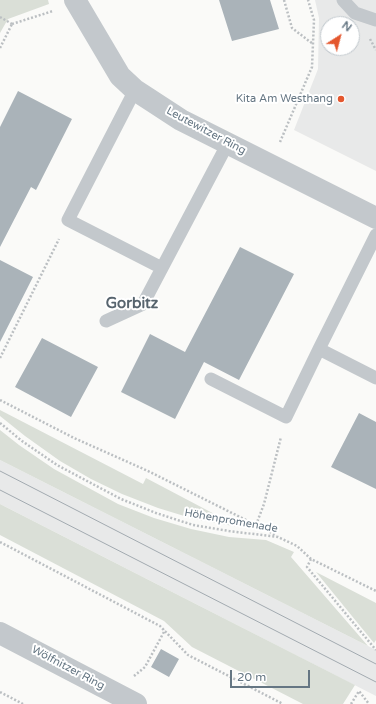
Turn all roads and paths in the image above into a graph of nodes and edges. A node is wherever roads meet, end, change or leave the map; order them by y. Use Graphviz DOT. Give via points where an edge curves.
graph roads {
  1 [pos="284,0"];
  2 [pos="308,0"];
  3 [pos="343,0"];
  4 [pos="76,2"];
  5 [pos="0,17"];
  6 [pos="376,20"];
  7 [pos="12,24"];
  8 [pos="314,44"];
  9 [pos="0,48"];
  10 [pos="135,90"];
  11 [pos="228,143"];
  12 [pos="268,163"];
  13 [pos="376,218"];
  14 [pos="68,220"];
  15 [pos="376,235"];
  16 [pos="162,268"];
  17 [pos="106,321"];
  18 [pos="319,349"];
  19 [pos="0,358"];
  20 [pos="376,378"];
  21 [pos="211,379"];
  22 [pos="0,400"];
  23 [pos="286,417"];
  24 [pos="0,423"];
  25 [pos="256,525"];
  26 [pos="278,537"];
  27 [pos="0,542"];
  28 [pos="311,559"];
  29 [pos="376,591"];
  30 [pos="165,630"];
  31 [pos="0,633"];
  32 [pos="376,650"];
  33 [pos="145,667"];
  34 [pos="0,692"];
  35 [pos="23,704"];
  36 [pos="136,704"];
  37 [pos="283,704"];
  38 [pos="351,704"];
  39 [pos="369,704"];
  1 -- 8 [label="path" via="292,28"];
  2 -- 8 [label="path" via="314,20"];
  3 -- 6 [label="lane" via="355,13"];
  4 -- 7 [label="path"];
  4 -- 10 [label="street, Leutewitzer Ring" via="120,76"];
  5 -- 7 [label="path"];
  7 -- 9 [label="path"];
  8 -- 12 [label="path" via="312,67 286,130"];
  10 -- 11 [label="street, Leutewitzer Ring" via="181,120"];
  10 -- 14 [label="lane"];
  11 -- 12 [label="street, Leutewitzer Ring"];
  11 -- 16 [label="lane"];
  12 -- 13 [label="street, Leutewitzer Ring"];
  14 -- 16 [label="lane"];
  14 -- 19 [label="path"];
  15 -- 18 [label="lane"];
  16 -- 17 [label="lane" via="143,304"];
  18 -- 20 [label="lane"];
  18 -- 23 [label="lane"];
  21 -- 23 [label="lane"];
  22 -- 25 [label="path"];
  23 -- 25 [label="path" via="264,504"];
  24 -- 26 [label="path, Höhenpromenade" via="57,465 121,499 193,525"];
  25 -- 26 [label="path"];
  26 -- 28 [label="path, Höhenpromenade" via="297,546"];
  27 -- 30 [label="path"];
  28 -- 29 [label="path, Höhenpromenade"];
  28 -- 32 [label="path" via="307,567"];
  30 -- 33 [label="path"];
  30 -- 37 [label="path" via="188,655"];
  31 -- 36 [label="street, Wölfnitzer Ring"];
  34 -- 35 [label="path"];
  38 -- 39 [label="path" via="359,691"];
}
